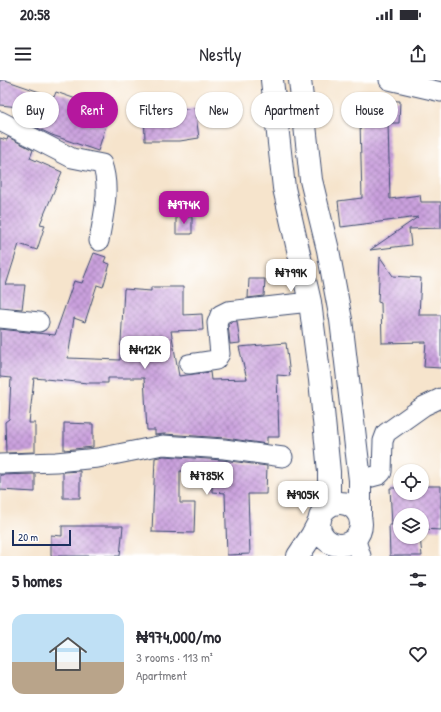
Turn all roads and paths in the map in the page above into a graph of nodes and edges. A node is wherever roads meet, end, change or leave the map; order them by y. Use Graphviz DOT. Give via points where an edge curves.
graph roads {
  1 [pos="272,80"];
  2 [pos="300,80"];
  3 [pos="389,80"];
  4 [pos="441,92"];
  5 [pos="0,121"];
  6 [pos="99,241"];
  7 [pos="310,302"];
  8 [pos="0,318"];
  9 [pos="39,322"];
  10 [pos="189,364"];
  11 [pos="441,398"];
  12 [pos="283,457"];
  13 [pos="0,464"];
  14 [pos="360,480"];
  15 [pos="324,513"];
  16 [pos="360,518"];
  17 [pos="351,548"];
  18 [pos="298,556"];
  1 -- 7 [label="street" via="284,188"];
  2 -- 14 [label="street" via="311,180 342,320"];
  3 -- 4 [label="street"];
  5 -- 6 [label="street" via="72,158 102,164 106,179 106,198"];
  7 -- 10 [label="street" via="228,311 220,315 217,323 220,354 216,360"];
  7 -- 15 [label="street" via="329,472"];
  8 -- 9 [label="street"];
  11 -- 14 [label="street" via="424,406 386,433 383,442 382,472"];
  12 -- 13 [label="street" via="224,449 163,445 98,458"];
  14 -- 16 [label="street"];
  15 -- 16 [label="street" via="338,503 347,504 355,509"];
  15 -- 17 [label="street" via="320,528 322,534 334,544"];
  15 -- 18 [label="street"];
  16 -- 17 [label="street" via="359,532"];
}
